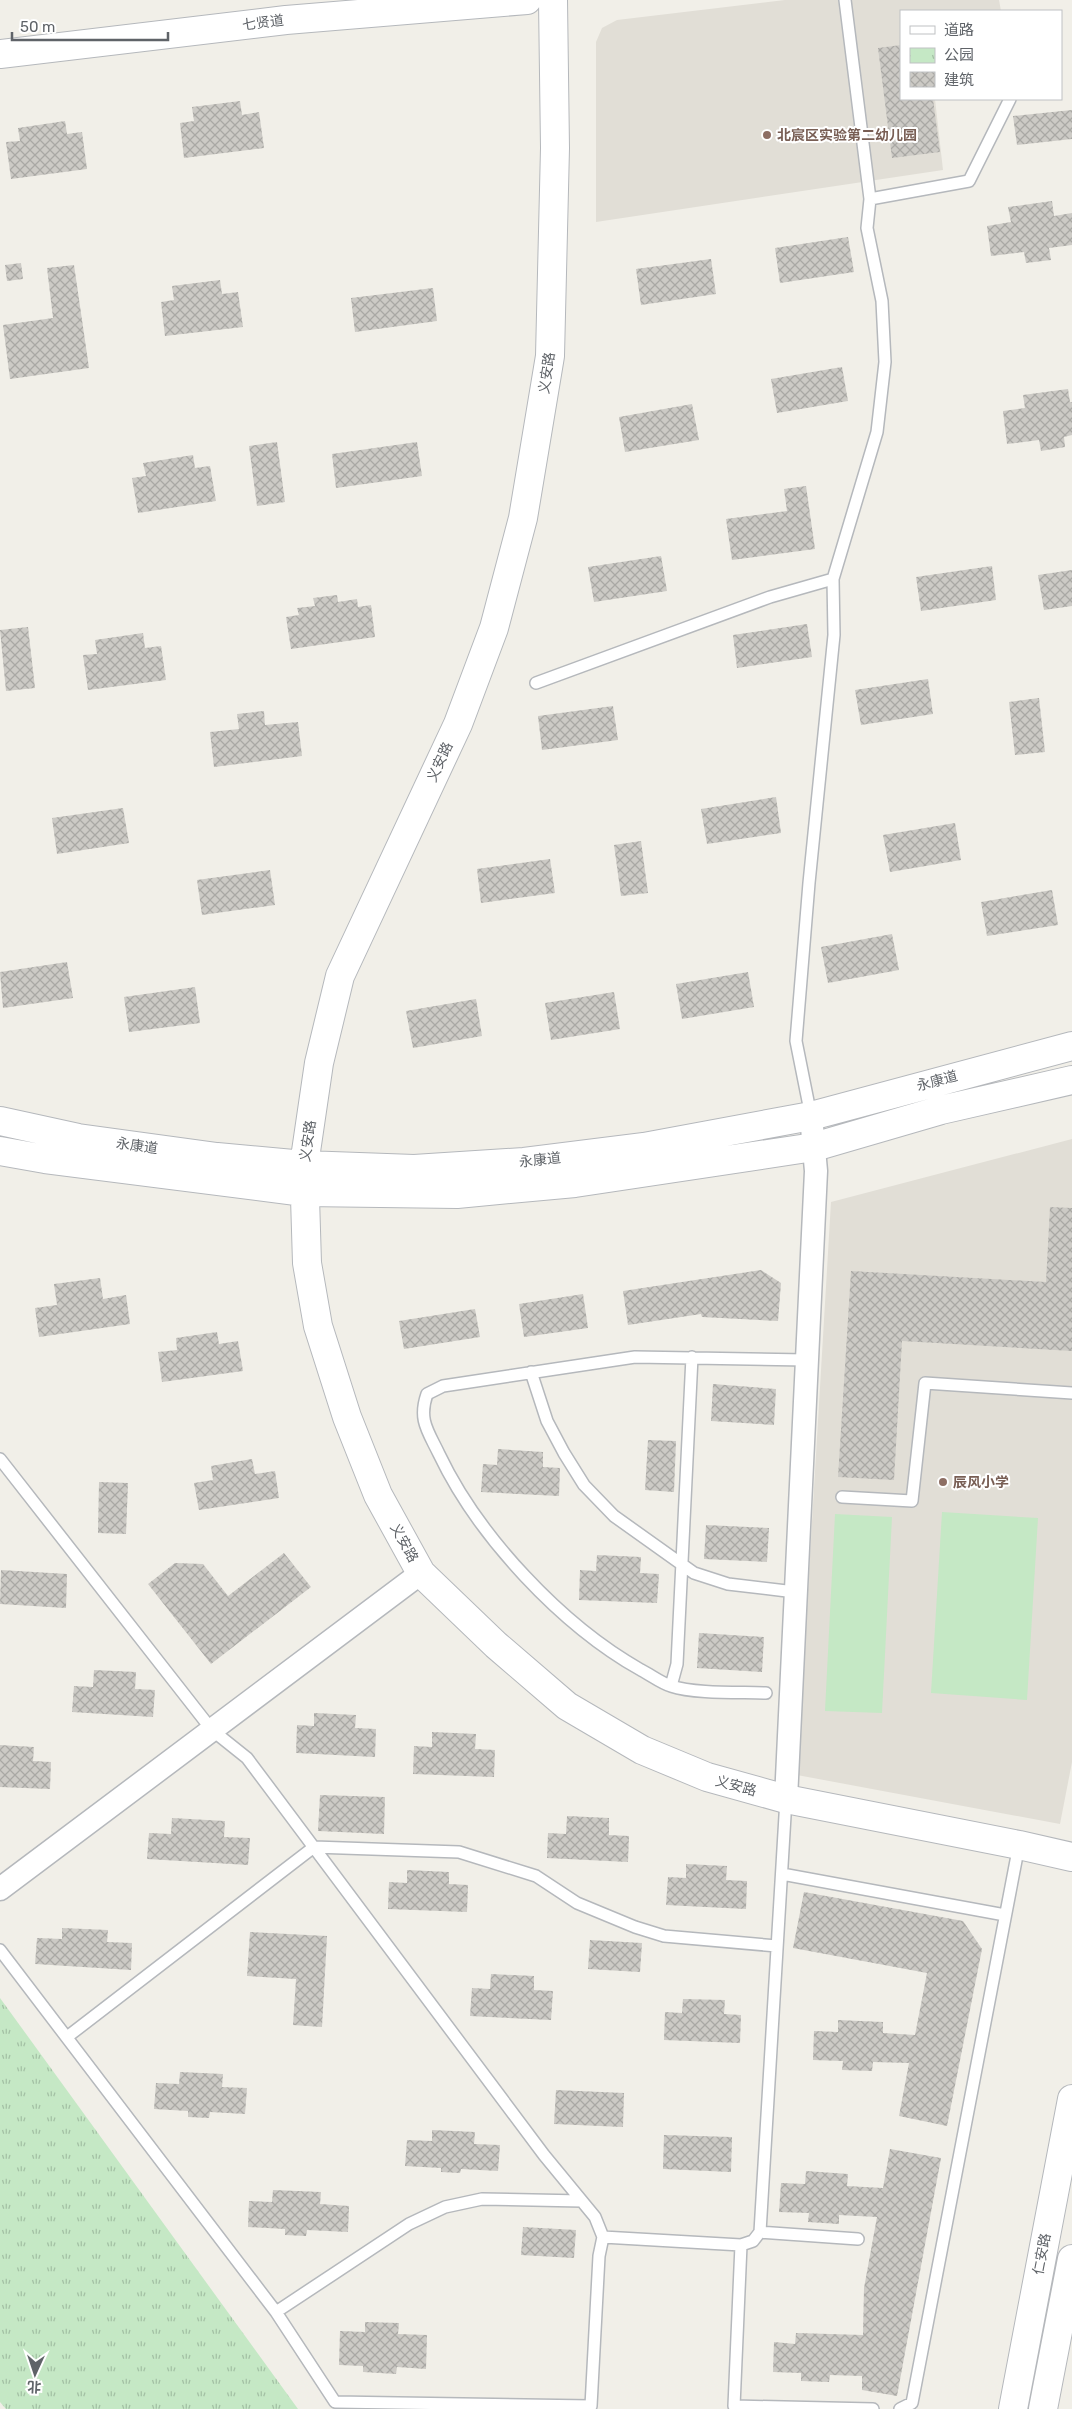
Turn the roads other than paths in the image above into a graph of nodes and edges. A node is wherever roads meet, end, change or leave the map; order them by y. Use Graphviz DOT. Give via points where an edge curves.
graph roads {
  1 [pos="527,0"];
  2 [pos="553,0"];
  3 [pos="846,0"];
  4 [pos="0,54"];
  5 [pos="1009,100"];
  6 [pos="870,199"];
  7 [pos="833,579"];
  8 [pos="536,683"];
  9 [pos="1072,1046"];
  10 [pos="1072,1080"];
  11 [pos="811,1116"];
  12 [pos="0,1121"];
  13 [pos="814,1147"];
  14 [pos="0,1151"];
  15 [pos="304,1165"];
  16 [pos="304,1192"];
  17 [pos="692,1357"];
  18 [pos="806,1360"];
  19 [pos="532,1372"];
  20 [pos="1072,1393"];
  21 [pos="0,1459"];
  22 [pos="842,1497"];
  23 [pos="682,1565"];
  24 [pos="421,1573"];
  25 [pos="795,1592"];
  26 [pos="671,1686"];
  27 [pos="766,1693"];
  28 [pos="212,1730"];
  29 [pos="786,1799"];
  30 [pos="1019,1844"];
  31 [pos="314,1847"];
  32 [pos="1072,1857"];
  33 [pos="782,1874"];
  34 [pos="0,1890"];
  35 [pos="1005,1915"];
  36 [pos="777,1946"];
  37 [pos="0,1950"];
  38 [pos="67,2037"];
  39 [pos="1072,2099"];
  40 [pos="582,2201"];
  41 [pos="760,2232"];
  42 [pos="603,2237"];
  43 [pos="858,2239"];
  44 [pos="741,2245"];
  45 [pos="1072,2259"];
  46 [pos="276,2312"];
  47 [pos="873,2409"];
  48 [pos="900,2409"];
  49 [pos="1013,2409"];
  50 [pos="1043,2409"];
  1 -- 4 [label="street, 七贤道" via="286,20"];
  2 -- 15 [label="street, 义安路" via="555,148 550,356 523,518 494,628 458,724 340,976 319,1063"];
  3 -- 6 [label="lane"];
  5 -- 6 [label="lane" via="968,181"];
  6 -- 7 [label="lane" via="867,228 882,301 885,362 877,432"];
  7 -- 8 [label="lane" via="770,597"];
  7 -- 11 [label="lane" via="834,635 796,1041"];
  9 -- 11 [label="street, 永康道"];
  10 -- 13 [label="street, 永康道" via="941,1110"];
  11 -- 13 [label="street"];
  11 -- 15 [label="street, 永康道" via="644,1148 524,1162 414,1169"];
  12 -- 15 [label="street, 永康道" via="78,1138"];
  13 -- 16 [label="street, 永康道" via="575,1183 457,1194"];
  13 -- 18 [label="street" via="816,1171"];
  14 -- 16 [label="street, 永康道" via="45,1160"];
  15 -- 16 [label="street, 义安路"];
  16 -- 24 [label="street, 义安路" via="307,1263 318,1326 347,1417 378,1495"];
  17 -- 18 [label="lane"];
  17 -- 19 [label="lane" via="636,1357"];
  17 -- 23 [label="lane"];
  18 -- 25 [label="street"];
  19 -- 23 [label="lane" via="548,1421 584,1485 614,1516"];
  19 -- 26 [label="lane" via="443,1386 427,1394 422,1408 425,1424 470,1509 507,1557 567,1616 621,1658"];
  20 -- 22 [label="lane" via="925,1383 912,1501"];
  21 -- 28 [label="lane"];
  23 -- 25 [label="lane" via="694,1573 728,1584"];
  23 -- 26 [label="lane" via="677,1664"];
  24 -- 28 [label="street"];
  24 -- 29 [label="street, 义安路" via="496,1645 567,1706 642,1750 707,1778"];
  25 -- 29 [label="street"];
  26 -- 27 [label="lane"];
  28 -- 31 [label="lane" via="247,1758"];
  28 -- 34 [label="street"];
  29 -- 30 [label="street, 义安路"];
  29 -- 33 [label="lane"];
  30 -- 32 [label="street, 义安路"];
  30 -- 35 [label="lane"];
  31 -- 36 [label="lane" via="459,1852 536,1876 578,1903 664,1936"];
  31 -- 38 [label="lane"];
  31 -- 40 [label="lane" via="544,2155"];
  33 -- 35 [label="lane"];
  33 -- 36 [label="lane"];
  35 -- 48 [label="lane" via="912,2403"];
  36 -- 41 [label="lane"];
  37 -- 38 [label="lane"];
  38 -- 46 [label="lane"];
  39 -- 49 [label="street, 仁安路"];
  40 -- 42 [label="lane" via="595,2217"];
  40 -- 46 [label="lane" via="482,2199 445,2206 409,2224"];
  41 -- 43 [label="lane"];
  41 -- 44 [label="lane" via="753,2241"];
  42 -- 44 [label="lane"];
  42 -- 46 [label="lane" via="599,2256 591,2406 335,2402"];
  44 -- 47 [label="lane" via="734,2406"];
  45 -- 50 [label="street"];
}
